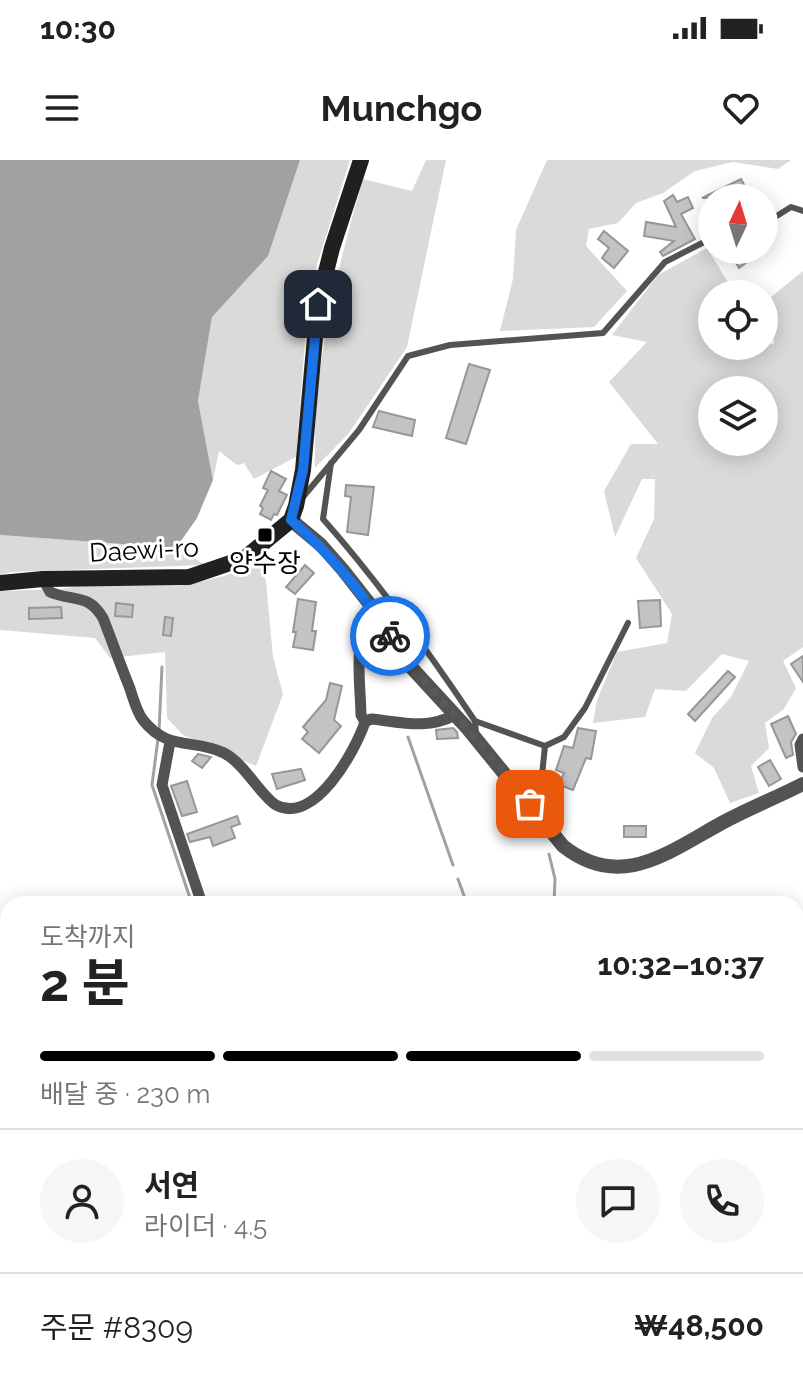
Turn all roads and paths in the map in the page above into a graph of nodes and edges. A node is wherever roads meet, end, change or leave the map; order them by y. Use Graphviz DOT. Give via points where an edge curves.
graph roads {
  1 [pos="361,160"];
  2 [pos="803,211"];
  3 [pos="778,215"];
  4 [pos="698,245"];
  5 [pos="332,461"];
  6 [pos="293,513"];
  7 [pos="43,579"];
  8 [pos="0,583"];
  9 [pos="372,607"];
  10 [pos="628,623"];
  11 [pos="455,715"];
  12 [pos="475,721"];
  13 [pos="365,722"];
  14 [pos="163,736"];
  15 [pos="803,739"];
  16 [pos="476,740"];
  17 [pos="545,746"];
  18 [pos="803,767"];
  19 [pos="803,784"];
  20 [pos="544,820"];
  21 [pos="199,896"];
  1 -- 6 [label="main road" via="318,304 303,470"];
  2 -- 3 [label="lane" via="791,207"];
  4 -- 5 [label="lane" via="665,262 603,333 450,345 408,356"];
  5 -- 6 [label="lane"];
  5 -- 12 [label="lane" via="323,519 417,634"];
  6 -- 7 [label="main road, Daewi-ro" via="245,558 189,577"];
  6 -- 9 [label="street"];
  7 -- 8 [label="main road, Daewi-ro"];
  7 -- 14 [label="street" via="50,592 95,604 141,719"];
  9 -- 11 [label="street" via="410,666"];
  9 -- 13 [label="street" via="357,663"];
  10 -- 17 [label="lane" via="585,708 564,737"];
  11 -- 13 [label="street" via="424,726"];
  11 -- 16 [label="street"];
  12 -- 16 [label="lane"];
  12 -- 17 [label="lane"];
  13 -- 14 [label="street" via="347,762 319,796 291,807 276,805 225,754"];
  14 -- 21 [label="street" via="162,785"];
  15 -- 18 [label="street"];
  16 -- 20 [label="street"];
  17 -- 20 [label="lane"];
  19 -- 20 [label="street" via="656,860 624,868 576,856"];
}
